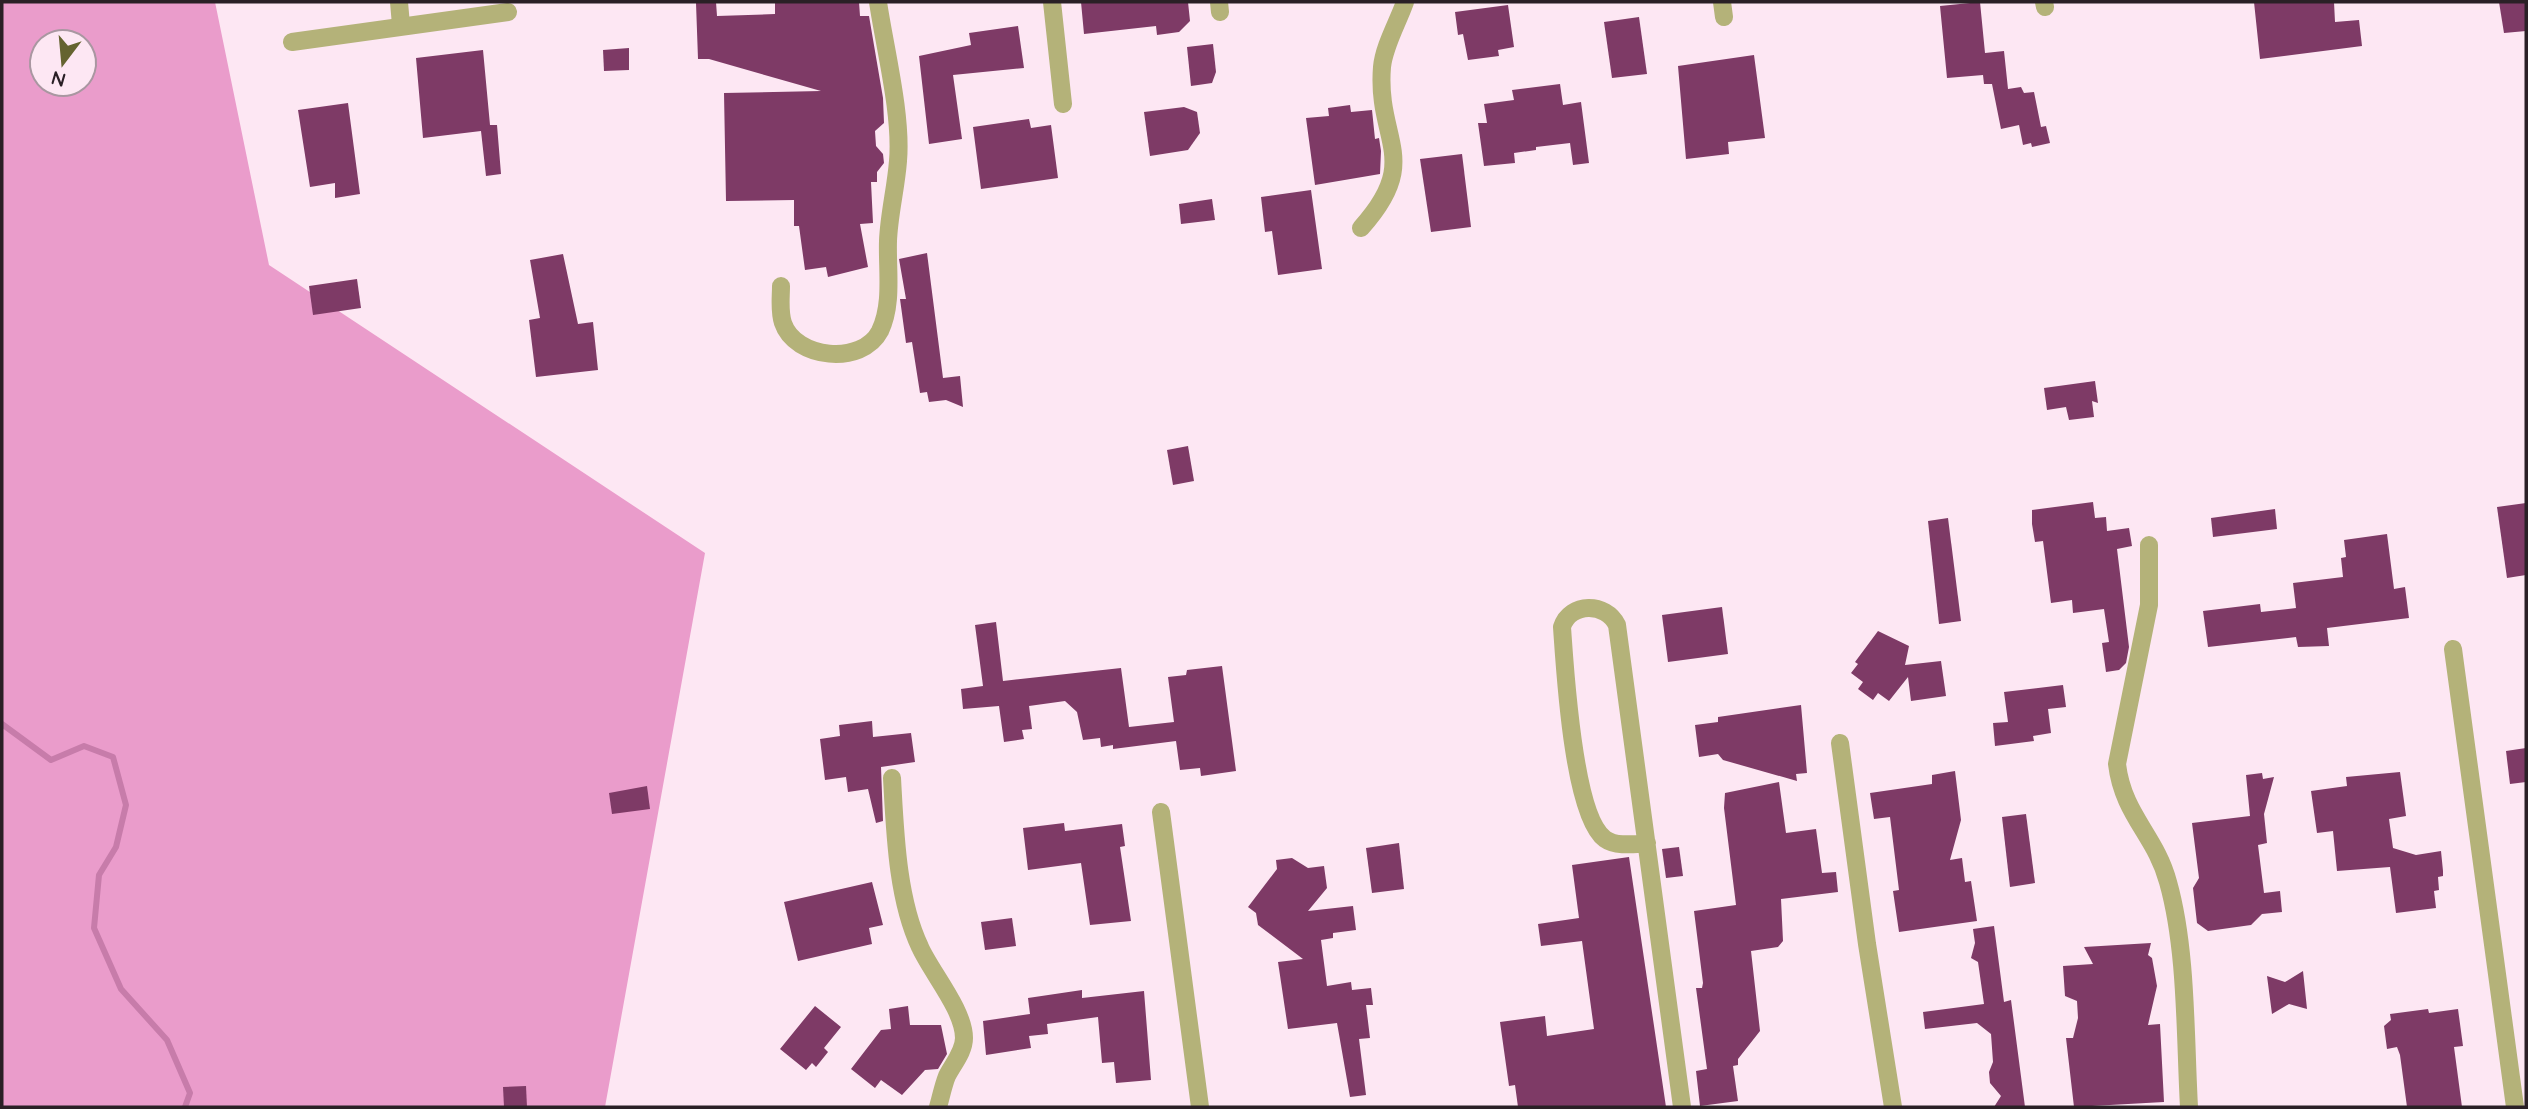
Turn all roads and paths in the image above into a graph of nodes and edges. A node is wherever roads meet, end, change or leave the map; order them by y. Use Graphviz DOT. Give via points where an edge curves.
graph roads {
  1 [pos="398,2"];
  2 [pos="878,2"];
  3 [pos="1052,2"];
  4 [pos="1405,2"];
  5 [pos="508,12"];
  6 [pos="401,26"];
  7 [pos="292,42"];
  8 [pos="1063,104"];
  9 [pos="1361,228"];
  10 [pos="781,286"];
  11 [pos="2150,545"];
  12 [pos="2453,649"];
  13 [pos="1840,743"];
  14 [pos="892,778"];
  15 [pos="1161,812"];
  16 [pos="1647,843"];
  17 [pos="938,1107"];
  18 [pos="1200,1107"];
  19 [pos="1682,1107"];
  20 [pos="1893,1107"];
  21 [pos="2189,1107"];
  22 [pos="2515,1107"];
  1 -- 6 [label="street"];
  2 -- 10 [label="street" via="898,160 889,230 887,313 868,344 826,354 803,348 790,336 783,323"];
  3 -- 8 [label="street"];
  4 -- 9 [label="street" via="1382,65 1393,178 1378,209"];
  5 -- 6 [label="street"];
  6 -- 7 [label="street"];
  11 -- 21 [label="street" via="2149,605 2117,764 2128,809 2163,864 2176,914"];
  12 -- 22 [label="street"];
  13 -- 20 [label="street"];
  14 -- 17 [label="street" via="899,861 912,923 964,1034"];
  15 -- 18 [label="street"];
  16 -- 16 [label="street" via="1618,625 1603,609 1586,608 1570,613 1562,627 1585,802 1597,832 1607,841"];
  16 -- 19 [label="street"];
}
